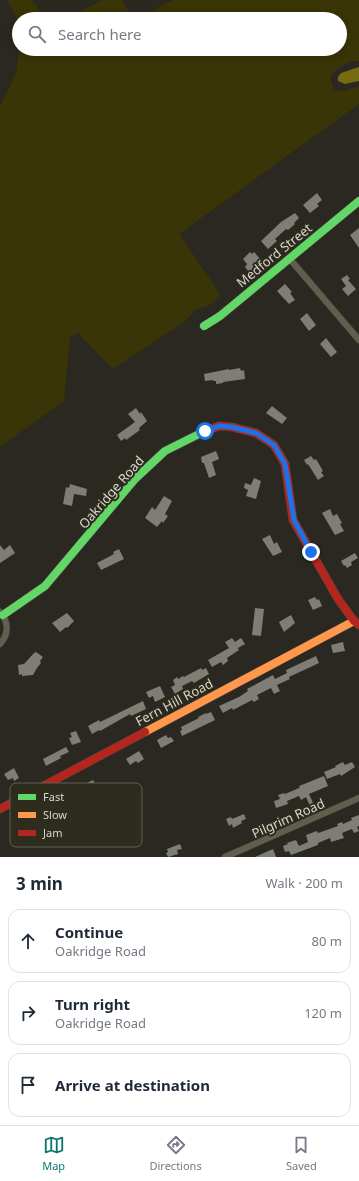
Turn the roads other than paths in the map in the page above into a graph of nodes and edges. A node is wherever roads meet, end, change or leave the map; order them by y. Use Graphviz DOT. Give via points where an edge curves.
graph roads {
  1 [pos="359,201"];
  2 [pos="289,258"];
  3 [pos="204,326"];
  4 [pos="359,340"];
  5 [pos="1,614"];
  6 [pos="356,623"];
  7 [pos="0,644"];
  8 [pos="50,783"];
  9 [pos="359,798"];
  10 [pos="10,804"];
  11 [pos="0,809"];
  12 [pos="225,857"];
  1 -- 2 [label="street, Medford Street"];
  2 -- 3 [label="street, Medford Street" via="220,316"];
  2 -- 4 [label="street"];
  5 -- 6 [label="street, Oakridge Road" via="45,586 135,479 165,451 219,426 256,433 274,445 285,464 294,520 338,600"];
  5 -- 7 [label="street, Oakridge Road" via="7,630"];
  6 -- 8 [label="street, Fern Hill Road"];
  9 -- 12 [label="street, Pilgrim Road"];
  10 -- 11 [label="street, Fern Hill Road"];
}
